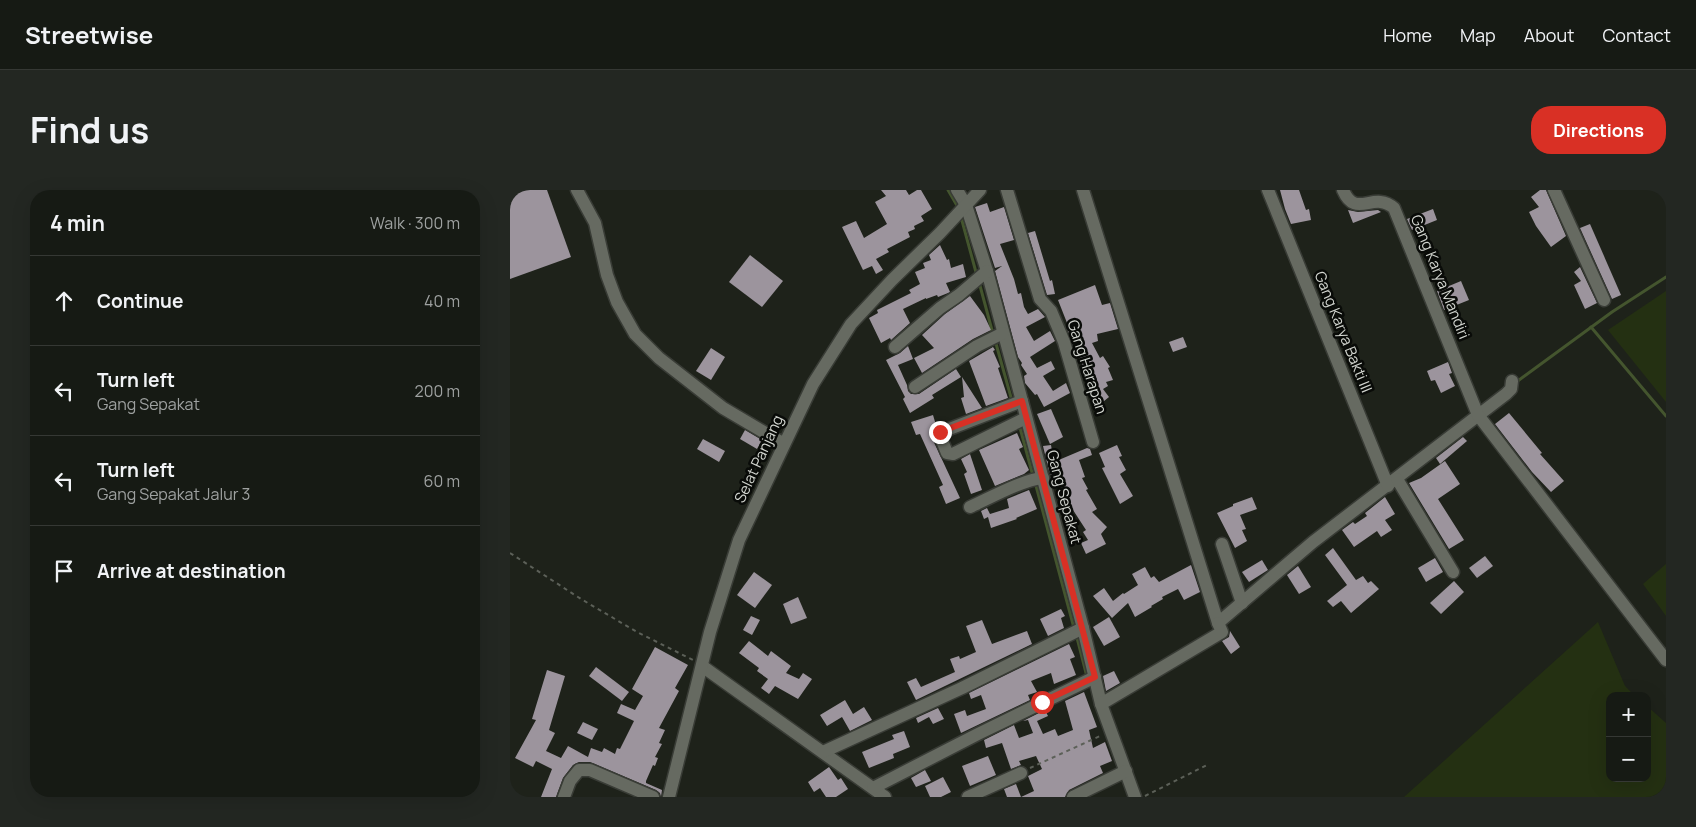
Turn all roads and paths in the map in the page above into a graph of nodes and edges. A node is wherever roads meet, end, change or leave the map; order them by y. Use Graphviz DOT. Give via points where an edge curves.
graph roads {
  1 [pos="578,190"];
  2 [pos="957,190"];
  3 [pos="980,190"];
  4 [pos="1007,190"];
  5 [pos="1083,190"];
  6 [pos="1268,190"];
  7 [pos="1343,190"];
  8 [pos="1554,190"];
  9 [pos="961,209"];
  10 [pos="981,276"];
  11 [pos="1604,300"];
  12 [pos="998,335"];
  13 [pos="895,348"];
  14 [pos="1512,381"];
  15 [pos="915,387"];
  16 [pos="1015,404"];
  17 [pos="1478,415"];
  18 [pos="1021,421"];
  19 [pos="1093,442"];
  20 [pos="784,444"];
  21 [pos="1036,479"];
  22 [pos="1389,481"];
  23 [pos="970,507"];
  24 [pos="1222,544"];
  25 [pos="510,553"];
  26 [pos="1453,572"];
  27 [pos="1241,598"];
  28 [pos="1218,623"];
  29 [pos="1077,632"];
  30 [pos="1666,660"];
  31 [pos="702,666"];
  32 [pos="1091,678"];
  33 [pos="1101,704"];
  34 [pos="1106,734"];
  35 [pos="823,752"];
  36 [pos="1209,764"];
  37 [pos="1021,773"];
  38 [pos="1122,773"];
  39 [pos="872,788"];
  40 [pos="564,797"];
  41 [pos="653,797"];
  42 [pos="669,797"];
  43 [pos="885,797"];
  44 [pos="968,797"];
  45 [pos="1073,797"];
  46 [pos="1135,797"];
  47 [pos="1143,797"];
  1 -- 20 [label="street" via="595,223 617,302 635,334 659,358 724,408"];
  2 -- 9 [label="street, Gang Sepakat"];
  3 -- 9 [label="street, Selat Panjang"];
  4 -- 19 [label="street, Gang Harapan" via="1040,299 1051,311 1064,342"];
  5 -- 28 [label="street"];
  6 -- 22 [label="street, Gang Karya Bakti III"];
  7 -- 17 [label="street, Gang Karya Mandiri" via="1348,200 1354,203 1378,200 1394,208"];
  8 -- 11 [label="street"];
  9 -- 10 [label="street, Gang Sepakat"];
  9 -- 20 [label="street, Selat Panjang" via="851,324 813,384"];
  10 -- 12 [label="street, Gang Sepakat"];
  10 -- 13 [label="street"];
  12 -- 15 [label="street"];
  12 -- 16 [label="street, Gang Sepakat"];
  14 -- 17 [label="street" via="1509,392"];
  16 -- 18 [label="street, Gang Sepakat"];
  16 -- 18 [label="street" via="939,433 947,453 953,454"];
  17 -- 22 [label="street"];
  17 -- 30 [label="street"];
  18 -- 21 [label="street, Gang Sepakat"];
  20 -- 31 [label="street, Selat Panjang" via="739,540"];
  21 -- 23 [label="street"];
  21 -- 29 [label="street, Gang Sepakat"];
  22 -- 26 [label="street, Gang Karya Bakti III"];
  22 -- 27 [label="street"];
  24 -- 27 [label="street"];
  25 -- 31 [label="path" via="637,632"];
  27 -- 28 [label="street"];
  28 -- 33 [label="street" via="1222,632"];
  29 -- 32 [label="street, Gang Sepakat"];
  29 -- 35 [label="street"];
  31 -- 35 [label="street"];
  31 -- 42 [label="street, Selat Panjang"];
  32 -- 33 [label="street, Gang Sepakat"];
  32 -- 39 [label="street"];
  33 -- 38 [label="street, Gang Sepakat"];
  34 -- 37 [label="path"];
  35 -- 39 [label="street"];
  36 -- 47 [label="path"];
  37 -- 44 [label="street"];
  38 -- 45 [label="street"];
  38 -- 46 [label="street, Gang Sepakat"];
  39 -- 43 [label="street"];
  40 -- 41 [label="street" via="570,781 579,770 590,770"];
}
